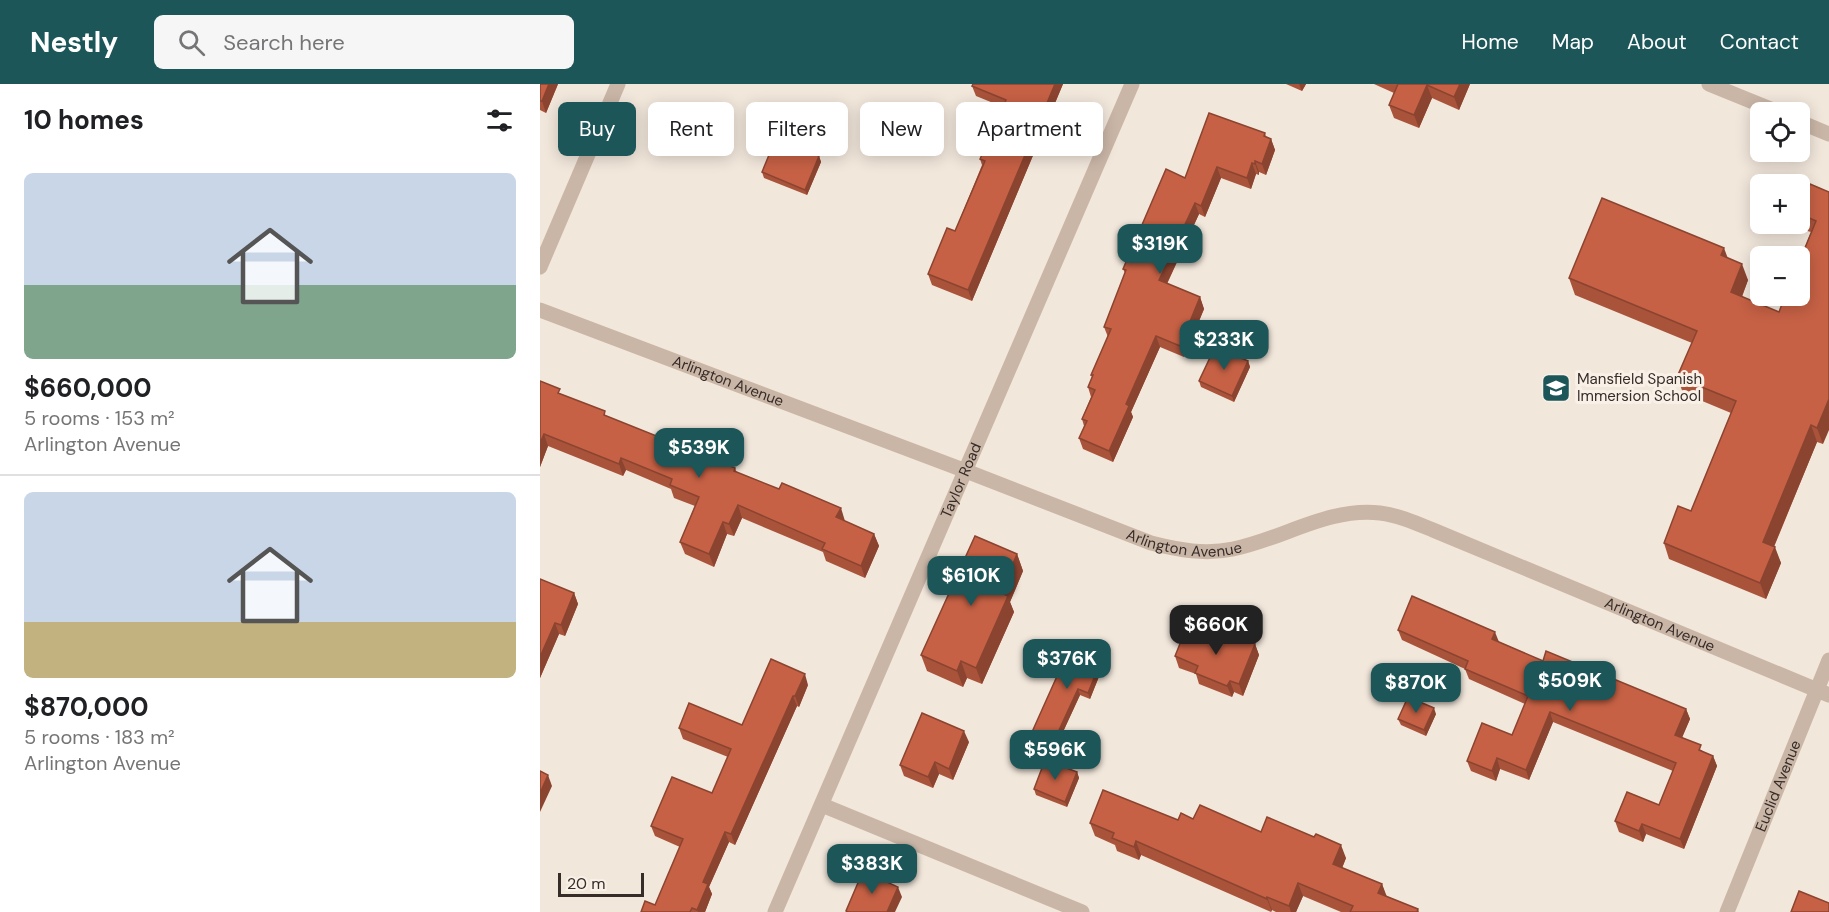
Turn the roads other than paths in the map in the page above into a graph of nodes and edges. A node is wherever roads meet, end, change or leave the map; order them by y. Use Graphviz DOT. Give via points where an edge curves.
graph roads {
  1 [pos="618,84"];
  2 [pos="1132,84"];
  3 [pos="1709,84"];
  4 [pos="1753,102"];
  5 [pos="1810,126"];
  6 [pos="1829,134"];
  7 [pos="540,267"];
  8 [pos="540,310"];
  9 [pos="966,471"];
  10 [pos="1829,660"];
  11 [pos="1823,693"];
  12 [pos="822,805"];
  13 [pos="775,912"];
  14 [pos="1082,912"];
  15 [pos="1727,912"];
  1 -- 7 [label="street"];
  2 -- 9 [label="street, Taylor Road"];
  3 -- 4 [label="street"];
  5 -- 6 [label="street"];
  8 -- 9 [label="street, Arlington Avenue"];
  9 -- 11 [label="street, Arlington Avenue" via="1178,550 1232,549 1333,516 1381,513 1433,530"];
  9 -- 12 [label="street, Taylor Road"];
  10 -- 11 [label="street, Euclid Avenue"];
  11 -- 15 [label="street, Euclid Avenue"];
  12 -- 13 [label="street, Taylor Road"];
  12 -- 14 [label="street"];
}
